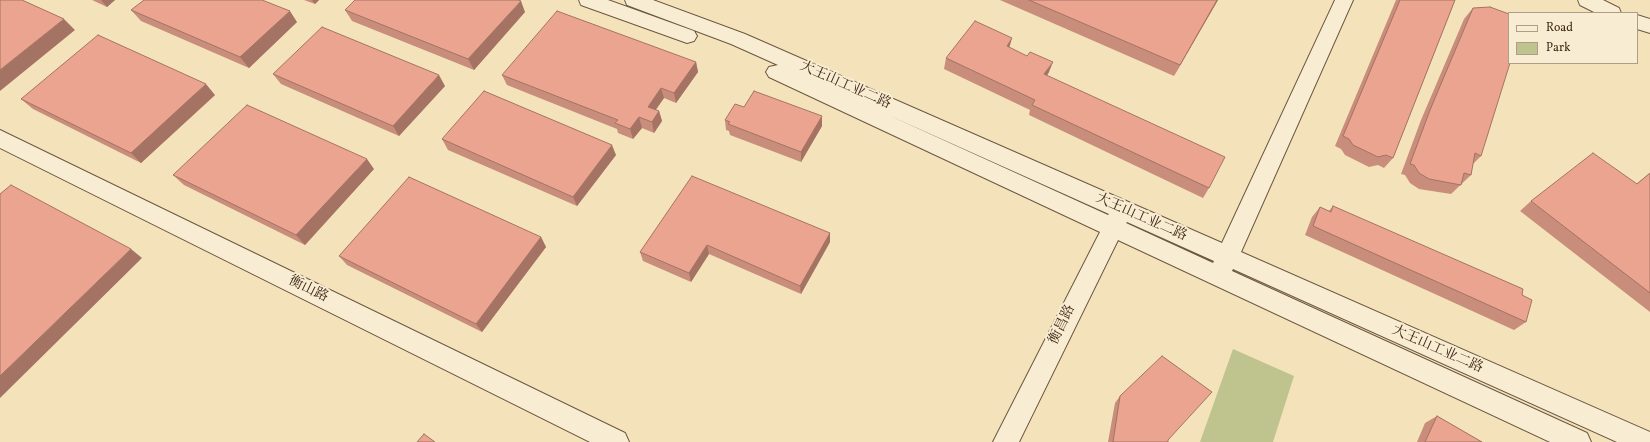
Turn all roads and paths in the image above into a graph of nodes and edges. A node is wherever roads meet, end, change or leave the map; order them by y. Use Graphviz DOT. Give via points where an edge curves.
graph roads {
  1 [pos="588,0"];
  2 [pos="634,0"];
  3 [pos="1344,0"];
  4 [pos="1587,0"];
  5 [pos="1610,12"];
  6 [pos="1638,22"];
  7 [pos="1650,26"];
  8 [pos="0,138"];
  9 [pos="1117,218"];
  10 [pos="1227,256"];
  11 [pos="1219,276"];
  12 [pos="616,442"];
  13 [pos="1006,442"];
  14 [pos="1578,442"];
  15 [pos="1644,442"];
  1 -- 9 [label="street, 大王山工业二路" via="738,54"];
  2 -- 9 [label="street, 大王山工业二路" via="738,39"];
  3 -- 10 [label="street"];
  4 -- 5 [label="street"];
  6 -- 7 [label="street"];
  8 -- 12 [label="street, 衡山路"];
  9 -- 10 [label="street, 大王山工业二路"];
  9 -- 11 [label="street, 大王山工业二路"];
  9 -- 13 [label="street, 衡昌路"];
  10 -- 11 [label="street"];
  10 -- 15 [label="street, 大王山工业二路"];
  11 -- 14 [label="street, 大王山工业二路"];
}
